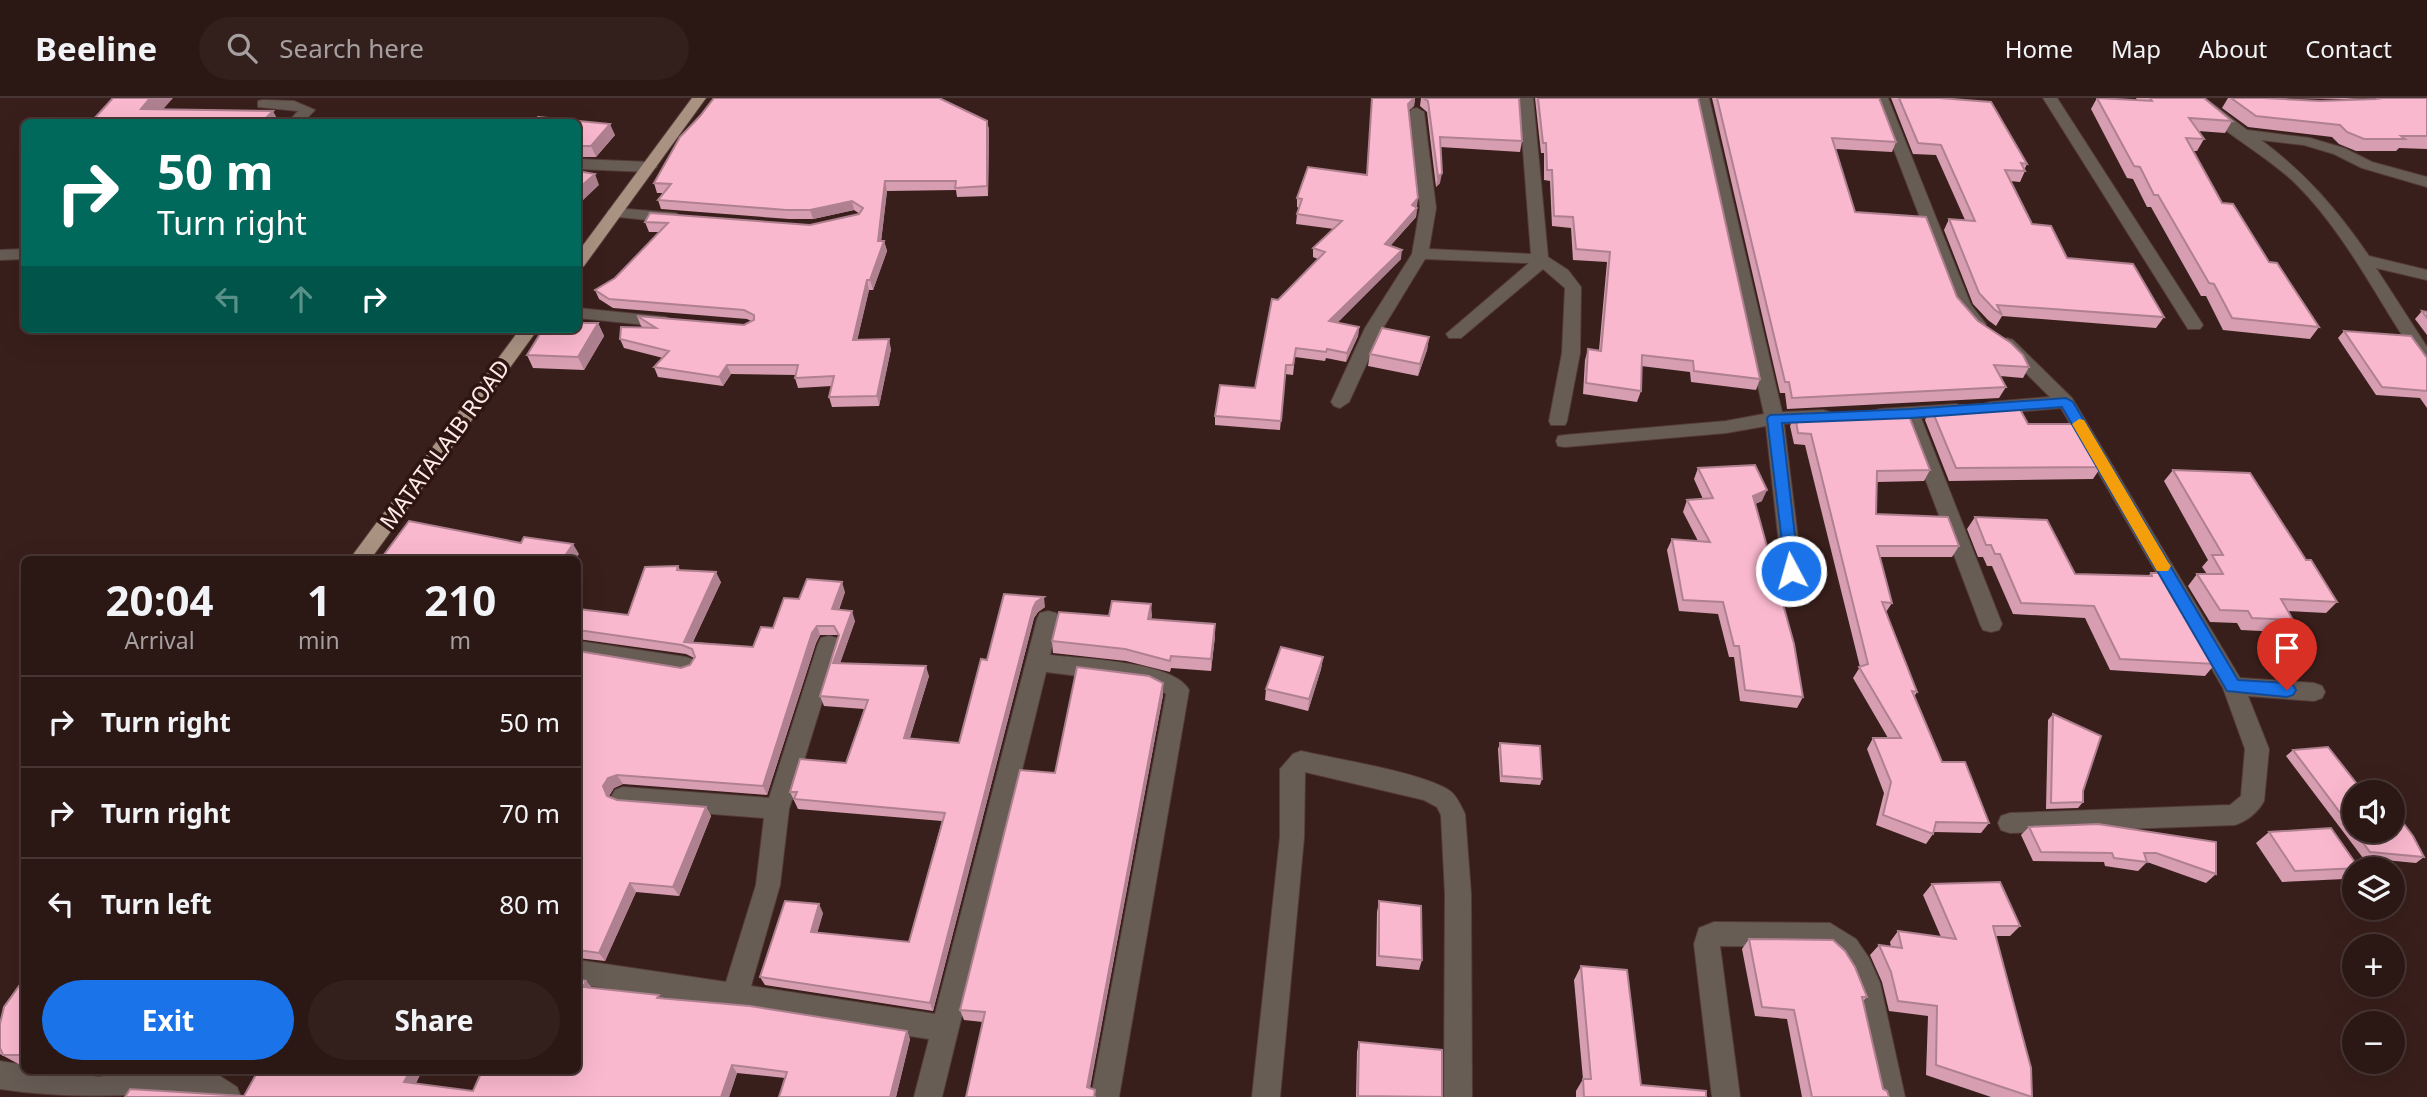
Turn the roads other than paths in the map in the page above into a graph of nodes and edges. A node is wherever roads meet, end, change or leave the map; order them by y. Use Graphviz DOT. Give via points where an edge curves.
graph roads {
  1 [pos="699,98"];
  2 [pos="1526,98"];
  3 [pos="1702,98"];
  4 [pos="1881,98"];
  5 [pos="2050,98"];
  6 [pos="2197,99"];
  7 [pos="2223,101"];
  8 [pos="263,104"];
  9 [pos="1417,112"];
  10 [pos="298,119"];
  11 [pos="2239,134"];
  12 [pos="581,164"];
  13 [pos="649,167"];
  14 [pos="2427,182"];
  15 [pos="615,213"];
  16 [pos="695,219"];
  17 [pos="21,254"];
  18 [pos="1420,254"];
  19 [pos="0,255"];
  20 [pos="581,259"];
  21 [pos="2364,260"];
  22 [pos="1540,261"];
  23 [pos="2427,275"];
  24 [pos="581,313"];
  25 [pos="678,323"];
  26 [pos="2194,325"];
  27 [pos="526,333"];
  28 [pos="1455,334"];
  29 [pos="2427,360"];
  30 [pos="1340,402"];
  31 [pos="2066,402"];
  32 [pos="1910,414"];
  33 [pos="1774,418"];
  34 [pos="1558,421"];
  35 [pos="1565,441"];
  36 [pos="362,556"];
  37 [pos="1791,571"];
  38 [pos="1048,619"];
  39 [pos="1991,624"];
  40 [pos="829,644"];
  41 [pos="581,649"];
  42 [pos="1037,662"];
  43 [pos="686,666"];
  44 [pos="2233,686"];
  45 [pos="2314,692"];
  46 [pos="623,797"];
  47 [pos="777,809"];
  48 [pos="2010,823"];
  49 [pos="581,972"];
  50 [pos="734,998"];
  51 [pos="945,1029"];
  52 [pos="0,1075"];
  53 [pos="227,1097"];
  54 [pos="928,1097"];
  55 [pos="1105,1097"];
  56 [pos="1266,1097"];
  57 [pos="1458,1097"];
  58 [pos="1726,1097"];
  59 [pos="1891,1097"];
  1 -- 13 [label="main road"];
  2 -- 22 [label="street"];
  3 -- 33 [label="street"];
  4 -- 31 [label="street" via="1963,306"];
  5 -- 26 [label="street"];
  6 -- 7 [label="street"];
  6 -- 11 [label="street" via="2213,120"];
  8 -- 10 [label="street" via="304,106 308,110"];
  9 -- 18 [label="street" via="1428,208"];
  11 -- 14 [label="street" via="2305,141"];
  11 -- 21 [label="street" via="2270,152 2315,194"];
  12 -- 13 [label="street"];
  13 -- 15 [label="main road"];
  15 -- 16 [label="street"];
  15 -- 20 [label="main road"];
  17 -- 19 [label="street"];
  18 -- 22 [label="street"];
  18 -- 30 [label="street" via="1374,328"];
  21 -- 23 [label="street"];
  21 -- 29 [label="street"];
  22 -- 28 [label="street"];
  22 -- 34 [label="street" via="1573,287 1571,353"];
  24 -- 25 [label="street"];
  27 -- 36 [label="main road, MATATALAIB ROAD"];
  31 -- 32 [label="street"];
  31 -- 44 [label="street"];
  32 -- 33 [label="street"];
  32 -- 39 [label="street"];
  33 -- 35 [label="street" via="1726,427"];
  33 -- 37 [label="street"];
  38 -- 42 [label="street"];
  40 -- 47 [label="street"];
  41 -- 43 [label="street"];
  42 -- 51 [label="street"];
  42 -- 55 [label="street" via="1155,677 1178,690"];
  44 -- 45 [label="street"];
  44 -- 48 [label="street" via="2257,749 2252,801 2235,814"];
  46 -- 47 [label="street"];
  47 -- 50 [label="street" via="768,886"];
  49 -- 50 [label="street"];
  50 -- 51 [label="street"];
  51 -- 54 [label="street"];
  52 -- 53 [label="street" via="99,1091 146,1080 205,1082"];
  56 -- 57 [label="street" via="1292,837 1292,769 1301,761 1430,791 1445,800 1453,814 1458,894"];
  58 -- 59 [label="street" via="1707,944 1708,936 1714,934 1830,935 1852,952 1866,981"];
}
